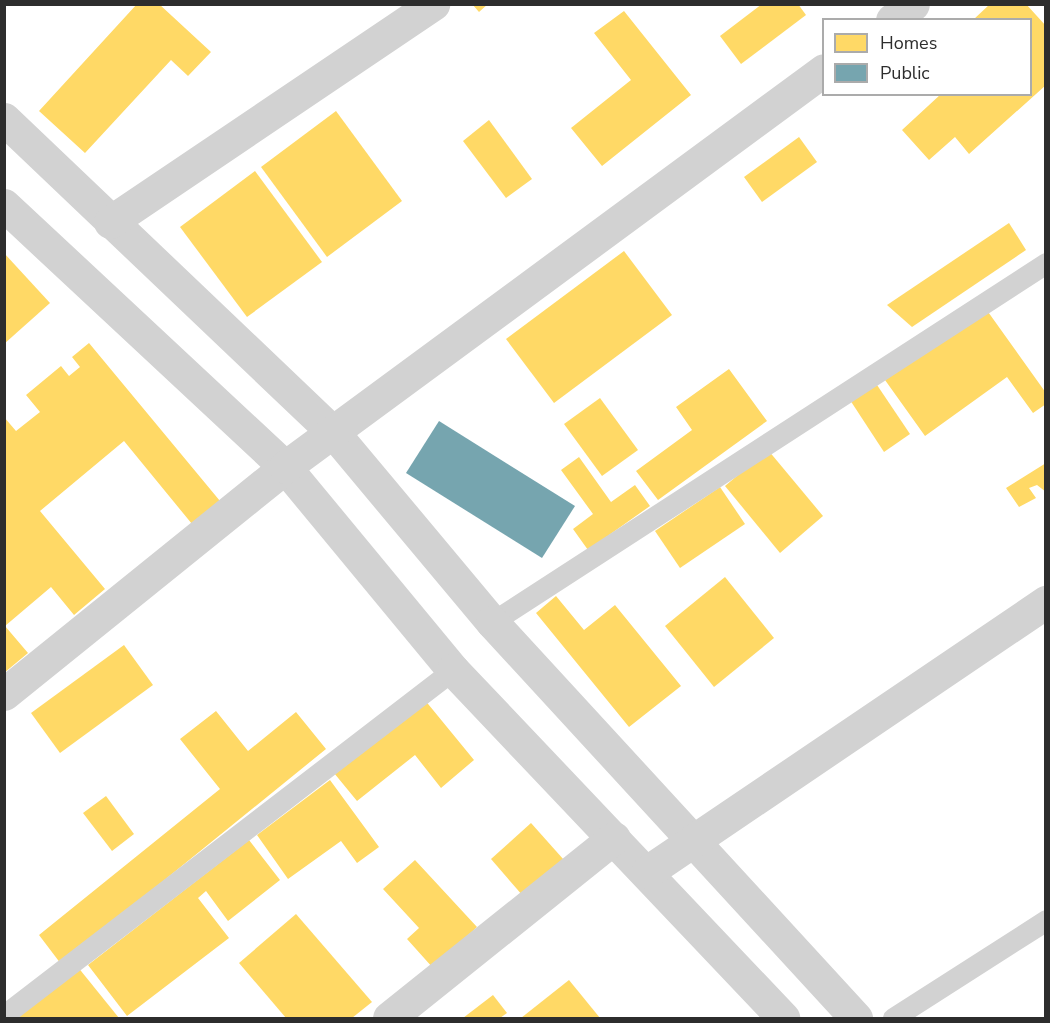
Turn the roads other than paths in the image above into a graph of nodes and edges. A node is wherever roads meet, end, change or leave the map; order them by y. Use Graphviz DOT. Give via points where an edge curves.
graph roads {
  1 [pos="433,4"];
  2 [pos="913,4"];
  3 [pos="895,18"];
  4 [pos="822,71"];
  5 [pos="4,119"];
  6 [pos="4,205"];
  7 [pos="110,222"];
  8 [pos="1046,264"];
  9 [pos="333,432"];
  10 [pos="285,466"];
  11 [pos="1046,602"];
  12 [pos="492,622"];
  13 [pos="453,670"];
  14 [pos="4,694"];
  15 [pos="614,838"];
  16 [pos="691,842"];
  17 [pos="647,872"];
  18 [pos="1046,920"];
  19 [pos="4,1015"];
  20 [pos="388,1018"];
  21 [pos="783,1018"];
  22 [pos="856,1018"];
  23 [pos="893,1018"];
  1 -- 7 [label="street"];
  2 -- 3 [label="street"];
  4 -- 9 [label="street"];
  5 -- 7 [label="street"];
  6 -- 10 [label="street"];
  7 -- 9 [label="street"];
  8 -- 12 [label="lane"];
  9 -- 10 [label="street"];
  9 -- 12 [label="street"];
  10 -- 13 [label="street"];
  10 -- 14 [label="street"];
  11 -- 16 [label="street"];
  12 -- 16 [label="street"];
  13 -- 15 [label="street"];
  13 -- 19 [label="lane"];
  15 -- 17 [label="street"];
  15 -- 20 [label="street"];
  16 -- 17 [label="street"];
  16 -- 22 [label="street"];
  17 -- 21 [label="street"];
  18 -- 23 [label="lane"];
}
